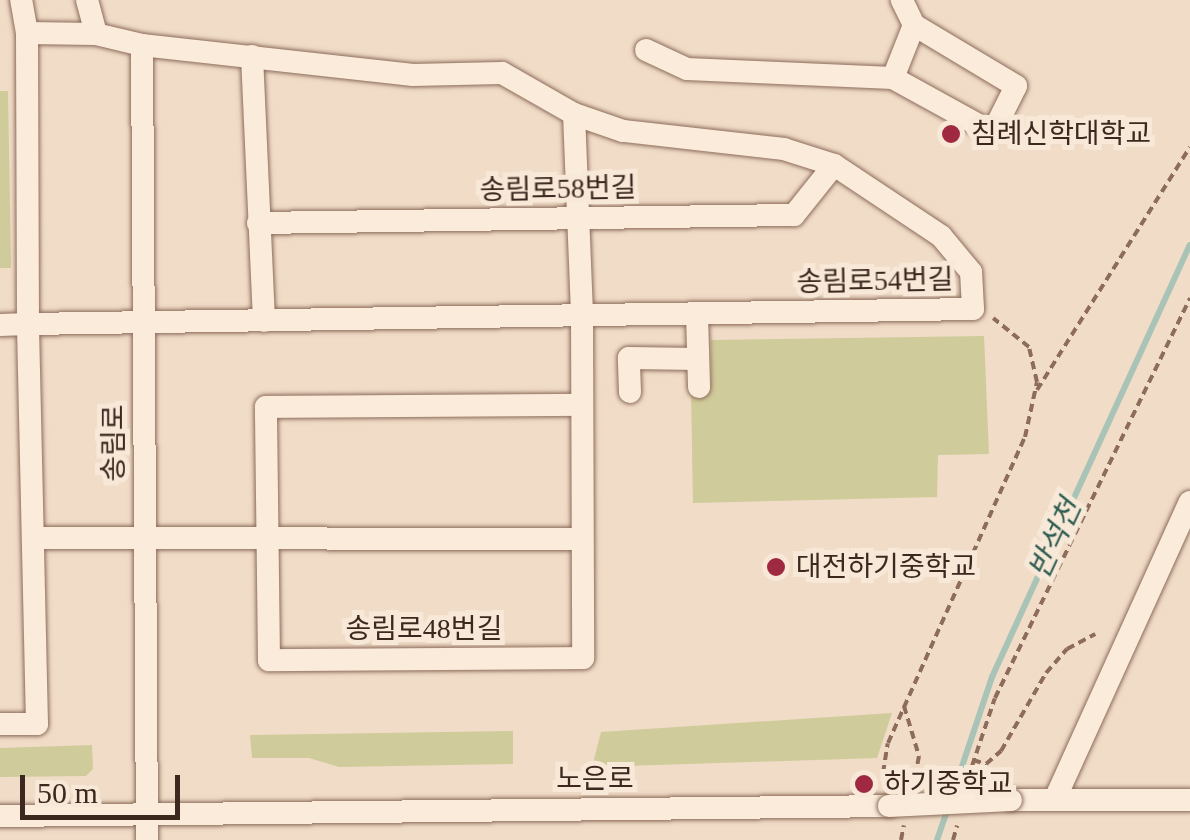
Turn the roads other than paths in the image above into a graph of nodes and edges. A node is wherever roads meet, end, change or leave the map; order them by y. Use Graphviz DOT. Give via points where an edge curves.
graph roads {
  1 [pos="20,0"];
  2 [pos="88,0"];
  3 [pos="902,0"];
  4 [pos="914,25"];
  5 [pos="26,33"];
  6 [pos="96,34"];
  7 [pos="142,45"];
  8 [pos="646,50"];
  9 [pos="252,56"];
  10 [pos="893,78"];
  11 [pos="574,114"];
  12 [pos="834,165"];
  13 [pos="578,220"];
  14 [pos="258,223"];
  15 [pos="696,314"];
  16 [pos="582,315"];
  17 [pos="264,320"];
  18 [pos="144,322"];
  19 [pos="28,324"];
  20 [pos="0,325"];
  21 [pos="698,359"];
  22 [pos="699,386"];
  23 [pos="630,392"];
  24 [pos="582,405"];
  25 [pos="1190,502"];
  26 [pos="33,538"];
  27 [pos="145,538"];
  28 [pos="268,538"];
  29 [pos="582,538"];
  30 [pos="0,724"];
  31 [pos="1055,799"];
  32 [pos="1190,800"];
  33 [pos="146,813"];
  34 [pos="0,816"];
  35 [pos="147,840"];
  1 -- 5 [label="street"];
  2 -- 6 [label="street"];
  3 -- 4 [label="street"];
  4 -- 10 [label="street"];
  4 -- 10 [label="street" via="1016,86 996,128 984,128"];
  5 -- 6 [label="street, 송림로54번길"];
  5 -- 19 [label="street"];
  6 -- 7 [label="street, 송림로54번길"];
  7 -- 9 [label="street, 송림로54번길"];
  7 -- 18 [label="street, 송림로"];
  8 -- 10 [label="street" via="687,70"];
  9 -- 11 [label="street, 송림로54번길" via="413,75 502,73"];
  9 -- 14 [label="street"];
  11 -- 12 [label="street, 송림로54번길" via="623,131 784,149"];
  11 -- 13 [label="street, 송림로48번길"];
  12 -- 13 [label="street, 송림로58번길" via="794,215"];
  12 -- 15 [label="street, 송림로54번길" via="942,236 970,272 973,309"];
  13 -- 14 [label="street, 송림로58번길"];
  13 -- 16 [label="street, 송림로48번길"];
  14 -- 17 [label="street"];
  15 -- 16 [label="street, 송림로54번길"];
  15 -- 21 [label="street"];
  16 -- 17 [label="street, 송림로54번길"];
  16 -- 24 [label="street, 송림로48번길"];
  17 -- 18 [label="street, 송림로54번길"];
  18 -- 19 [label="street, 송림로54번길"];
  18 -- 27 [label="street, 송림로"];
  19 -- 20 [label="street, 송림로54번길"];
  19 -- 26 [label="street"];
  21 -- 22 [label="street"];
  21 -- 23 [label="street" via="629,358"];
  24 -- 28 [label="street, 송림로48번길" via="266,407"];
  24 -- 29 [label="street, 송림로48번길"];
  25 -- 31 [label="street"];
  26 -- 27 [label="street"];
  26 -- 30 [label="street" via="37,724"];
  27 -- 28 [label="street"];
  27 -- 33 [label="street, 송림로"];
  28 -- 29 [label="street"];
  28 -- 29 [label="street, 송림로48번길" via="269,660 583,658"];
  31 -- 32 [label="street, 노은로"];
  31 -- 33 [label="street, 노은로, bridge"];
  33 -- 34 [label="street, 노은로"];
  33 -- 35 [label="street, 송림로"];
}
